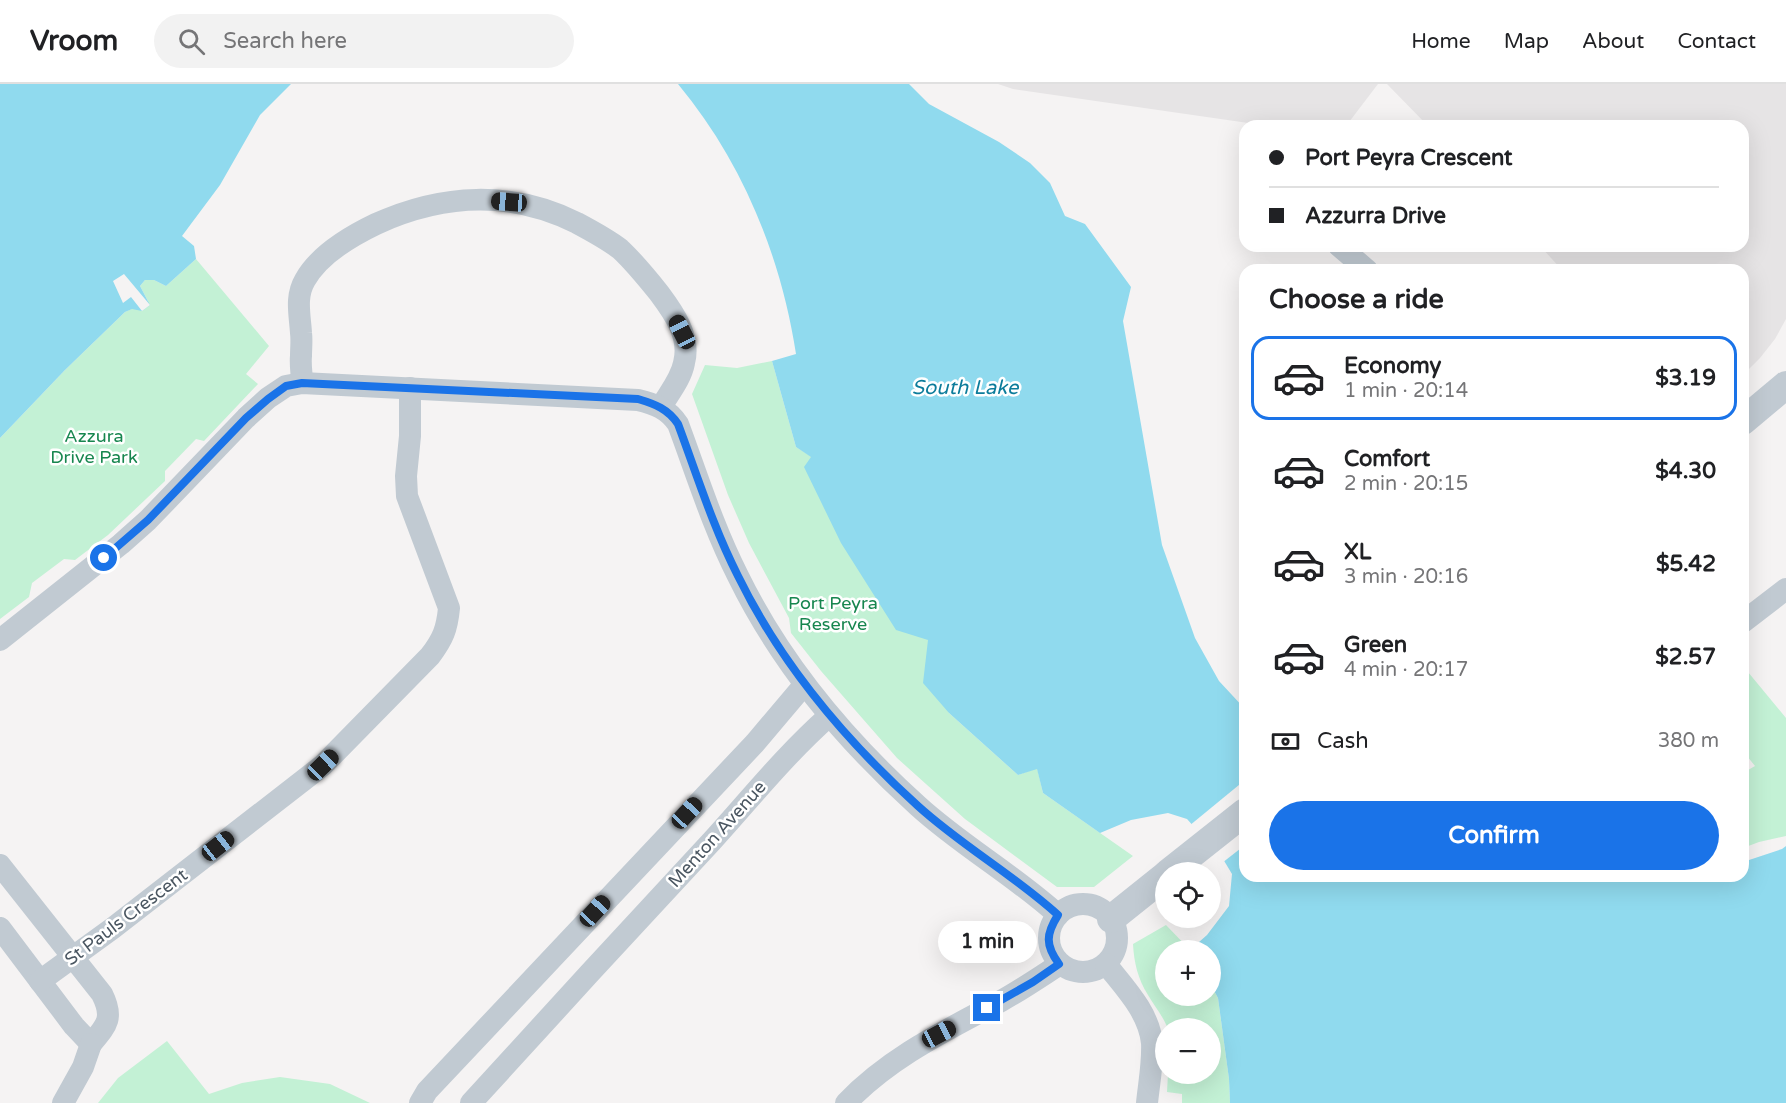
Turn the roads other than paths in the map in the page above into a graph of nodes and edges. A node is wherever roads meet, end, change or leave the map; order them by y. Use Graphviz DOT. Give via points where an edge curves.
graph roads {
  1 [pos="1346,252"];
  2 [pos="1360,264"];
  3 [pos="302,383"];
  4 [pos="1786,385"];
  5 [pos="410,388"];
  6 [pos="661,407"];
  7 [pos="1749,417"];
  8 [pos="1786,589"];
  9 [pos="1749,617"];
  10 [pos="0,640"];
  11 [pos="804,685"];
  12 [pos="829,716"];
  13 [pos="1239,817"];
  14 [pos="1182,862"];
  15 [pos="0,865"];
  16 [pos="1155,884"];
  17 [pos="1058,915"];
  18 [pos="1111,919"];
  19 [pos="580,927"];
  20 [pos="0,928"];
  21 [pos="606,955"];
  22 [pos="73,958"];
  23 [pos="1059,964"];
  24 [pos="1106,964"];
  25 [pos="40,981"];
  26 [pos="91,1044"];
  27 [pos="63,1103"];
  28 [pos="420,1103"];
  29 [pos="471,1103"];
  30 [pos="846,1103"];
  31 [pos="1147,1103"];
  1 -- 2 [label="street"];
  3 -- 5 [label="street"];
  3 -- 6 [label="street" via="299,295 316,265 362,231 397,215 471,199 509,202 565,218 619,249 649,281 671,309 686,346 685,363"];
  3 -- 10 [label="street" via="286,386 268,399 122,544"];
  4 -- 7 [label="street"];
  5 -- 6 [label="street" via="638,399"];
  5 -- 22 [label="street, St Pauls Crescent" via="407,496 449,608 442,640 323,765"];
  6 -- 11 [label="street" via="678,424 701,491 738,576"];
  8 -- 9 [label="street"];
  11 -- 12 [label="street"];
  11 -- 19 [label="street, Menton Avenue" via="755,743"];
  12 -- 17 [label="street" via="918,806"];
  12 -- 21 [label="street, Menton Avenue"];
  13 -- 14 [label="street"];
  15 -- 22 [label="street"];
  16 -- 18 [label="street"];
  17 -- 18 [label="street" via="1083,904 1095,907"];
  17 -- 23 [label="street" via="1048,939"];
  18 -- 24 [label="street" via="1116,944"];
  19 -- 21 [label="street"];
  19 -- 28 [label="street, Menton Avenue"];
  20 -- 25 [label="street"];
  21 -- 29 [label="street, Menton Avenue"];
  22 -- 25 [label="street, St Pauls Crescent"];
  22 -- 26 [label="street" via="108,1007 109,1019"];
  23 -- 24 [label="street" via="1084,972"];
  23 -- 30 [label="street" via="1003,1000 900,1056"];
  24 -- 31 [label="street" via="1147,1022 1152,1061"];
  25 -- 26 [label="street"];
  26 -- 27 [label="street"];
}
